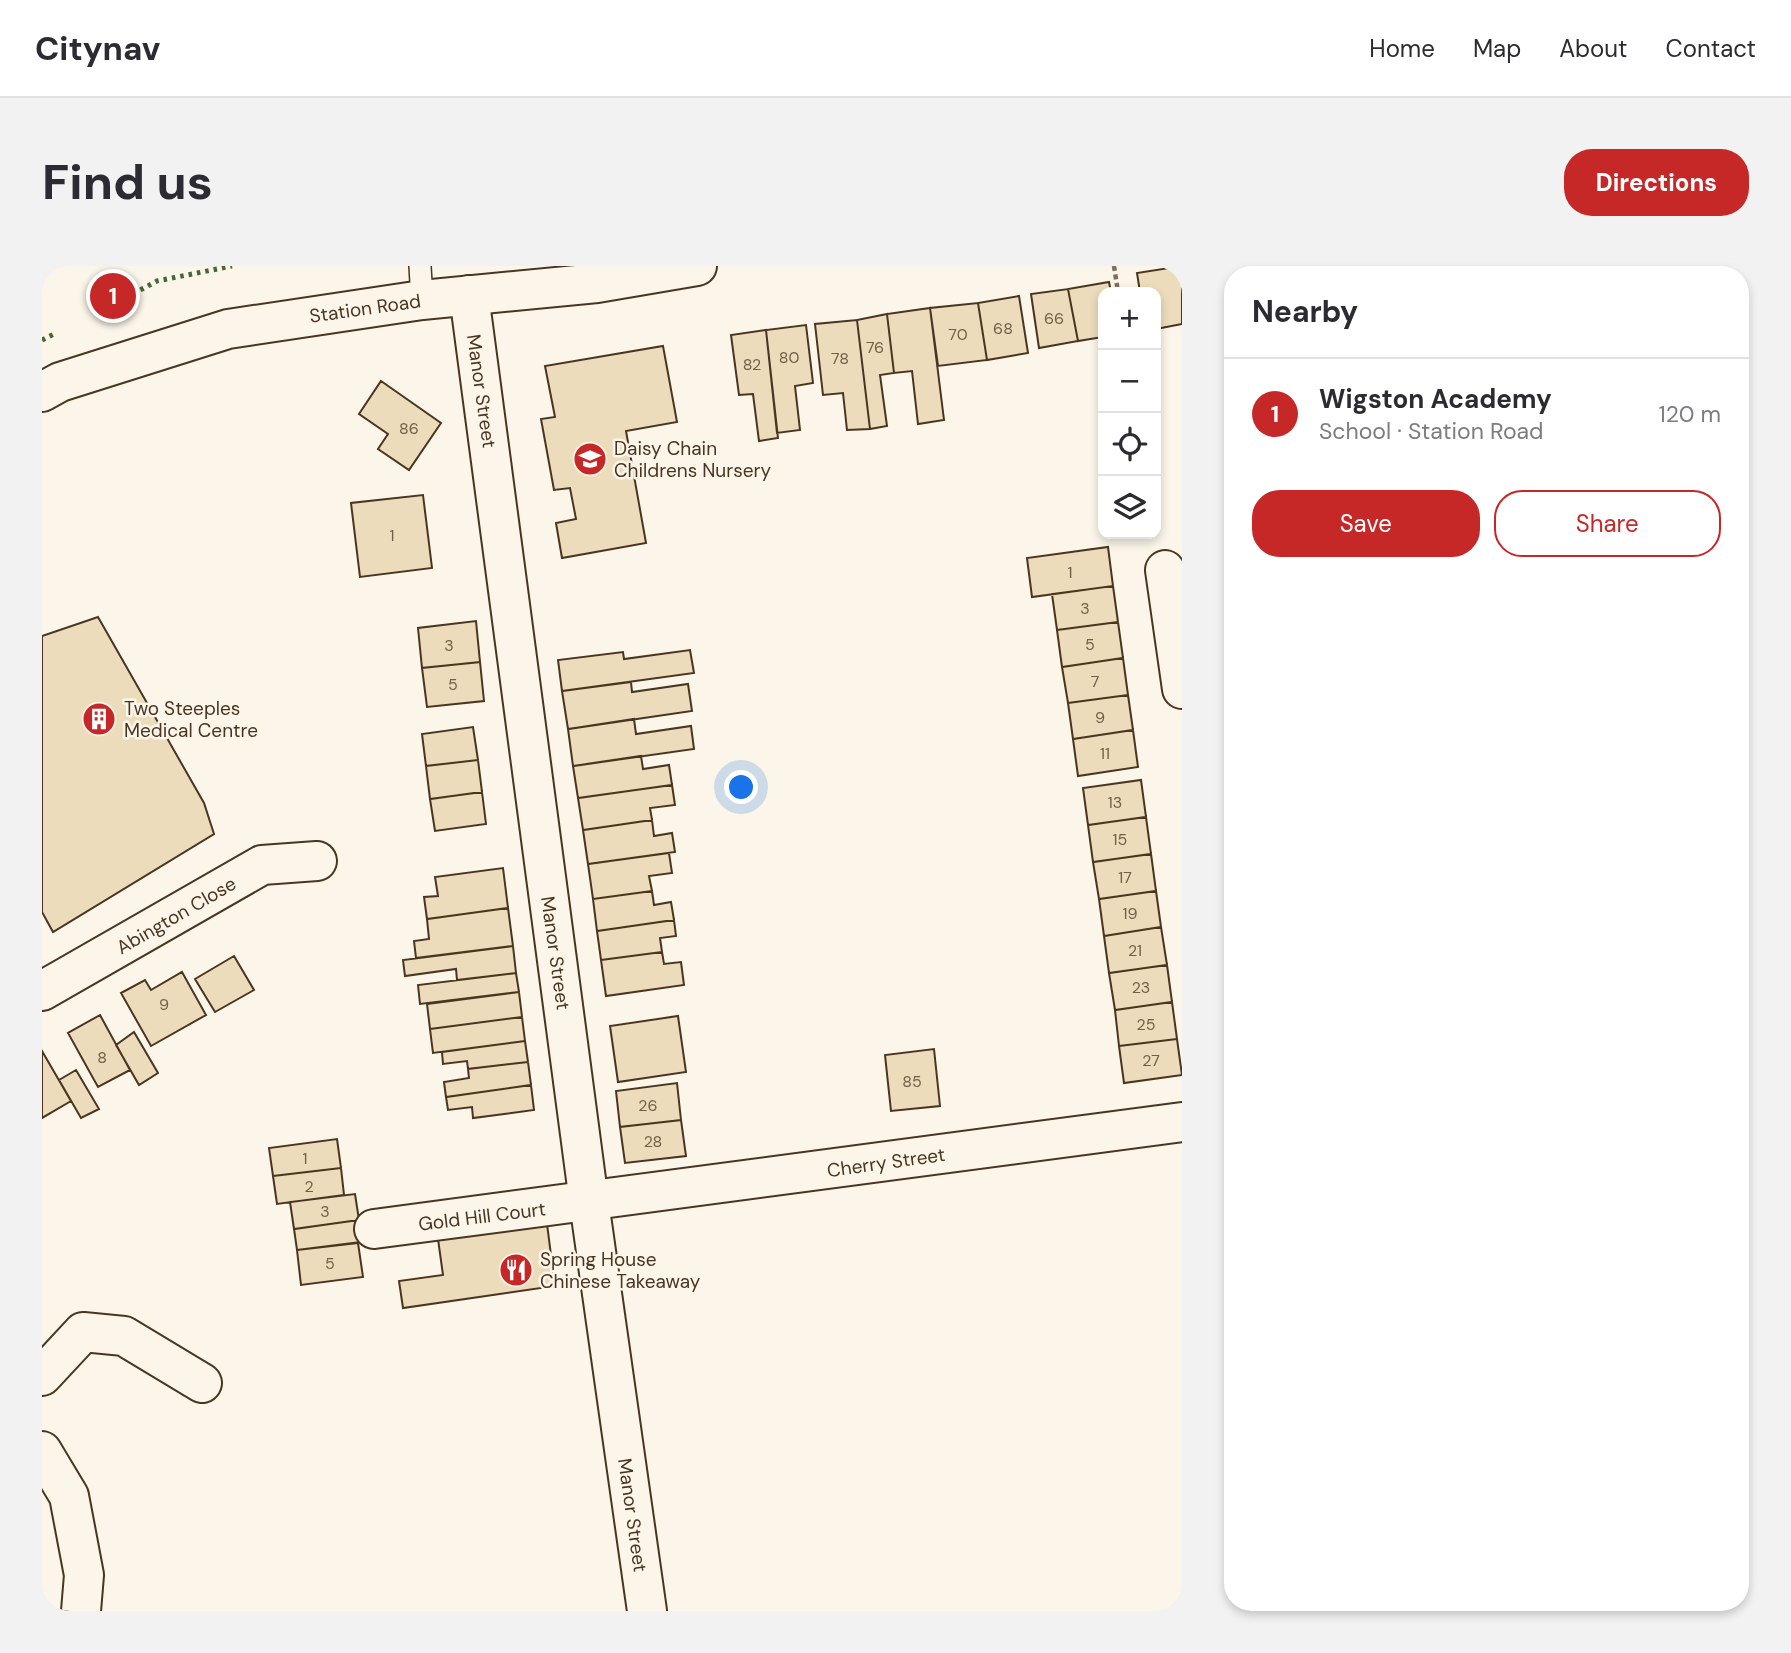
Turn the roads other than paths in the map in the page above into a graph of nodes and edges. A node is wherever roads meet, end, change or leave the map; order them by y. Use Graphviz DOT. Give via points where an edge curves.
graph roads {
  1 [pos="697,266"];
  2 [pos="421,283"];
  3 [pos="469,295"];
  4 [pos="42,392"];
  5 [pos="1166,570"];
  6 [pos="1182,689"];
  7 [pos="317,861"];
  8 [pos="42,991"];
  9 [pos="1182,1122"];
  10 [pos="589,1202"];
  11 [pos="374,1229"];
  12 [pos="42,1376"];
  13 [pos="202,1383"];
  14 [pos="42,1451"];
  15 [pos="82,1611"];
  16 [pos="647,1611"];
  1 -- 3 [label="street, Station Road" via="597,283"];
  2 -- 3 [label="street, Station Road"];
  2 -- 4 [label="street, Station Road" via="228,329 60,382"];
  3 -- 10 [label="street, Manor Street"];
  5 -- 6 [label="street"];
  7 -- 8 [label="street, Abington Close" via="262,865"];
  9 -- 10 [label="street, Cherry Street"];
  10 -- 11 [label="street, Gold Hill Court"];
  10 -- 16 [label="street, Manor Street"];
  12 -- 13 [label="street" via="83,1332 124,1336"];
  14 -- 15 [label="street" via="69,1496 84,1575"];
}
